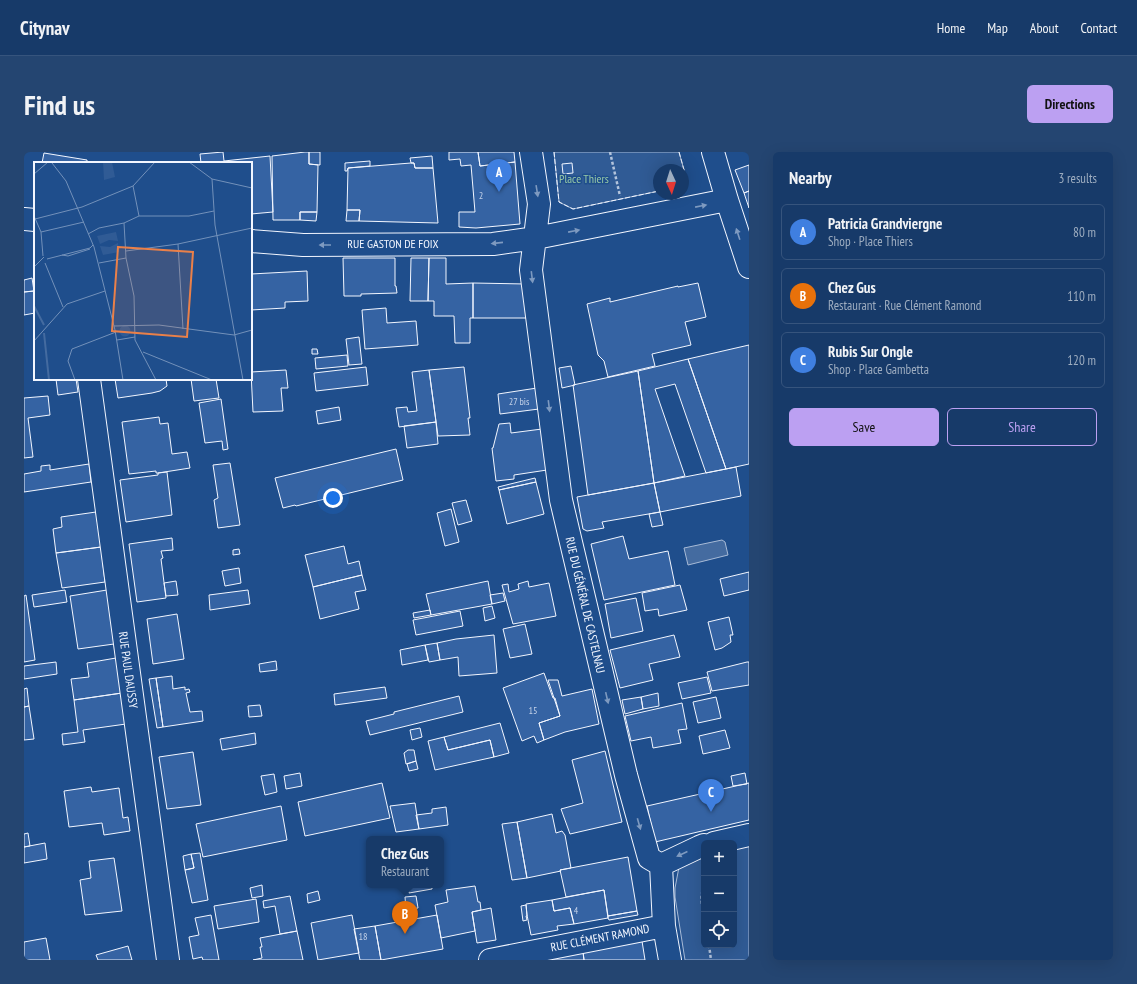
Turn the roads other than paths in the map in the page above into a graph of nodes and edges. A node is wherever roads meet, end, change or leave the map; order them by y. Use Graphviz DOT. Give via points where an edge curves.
graph roads {
  1 [pos="531,152"];
  2 [pos="713,152"];
  3 [pos="727,200"];
  4 [pos="536,238"];
  5 [pos="252,242"];
  6 [pos="749,267"];
  7 [pos="89,380"];
  8 [pos="749,835"];
  9 [pos="727,840"];
  10 [pos="701,846"];
  11 [pos="661,864"];
  12 [pos="664,926"];
  13 [pos="168,960"];
  14 [pos="490,960"];
  15 [pos="670,960"];
  1 -- 4 [label="street, one-way" via="539,204"];
  2 -- 3 [label="street"];
  4 -- 3 [label="street, one-way"];
  6 -- 3 [label="street, one-way"];
  4 -- 5 [label="street, RUE GASTON DE FOIX, one-way" via="485,244 303,245"];
  4 -- 11 [label="street, RUE DU GÉNÉRAL DE CASTELNAU, one-way" via="531,270 561,500 626,775 649,858"];
  7 -- 13 [label="street, RUE PAUL DAUSSY"];
  8 -- 9 [label="street"];
  10 -- 11 [label="street, one-way"];
  11 -- 12 [label="street"];
  12 -- 14 [label="street, RUE CLÉMENT RAMOND"];
  12 -- 15 [label="street"];
}
